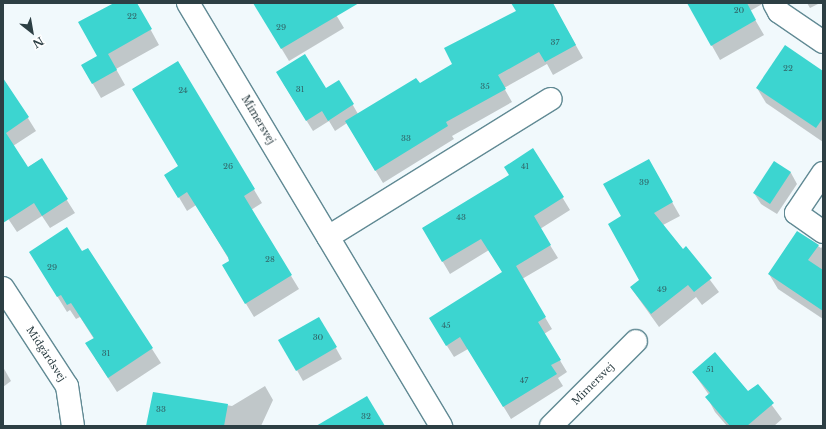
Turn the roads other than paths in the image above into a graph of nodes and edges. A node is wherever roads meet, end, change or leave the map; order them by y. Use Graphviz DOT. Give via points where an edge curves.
graph roads {
  1 [pos="188,3"];
  2 [pos="774,3"];
  3 [pos="823,42"];
  4 [pos="551,99"];
  5 [pos="823,173"];
  6 [pos="823,232"];
  7 [pos="328,237"];
  8 [pos="3,288"];
  9 [pos="636,341"];
  10 [pos="73,426"];
  11 [pos="441,426"];
  12 [pos="551,426"];
  1 -- 7 [label="street, Mimersvej"];
  2 -- 3 [label="street" via="779,12"];
  4 -- 7 [label="street"];
  5 -- 6 [label="street" via="796,213"];
  7 -- 11 [label="street, Mimersvej"];
  8 -- 10 [label="street, Midgårdsvej" via="66,386"];
  9 -- 12 [label="street, Mimersvej"];
}
